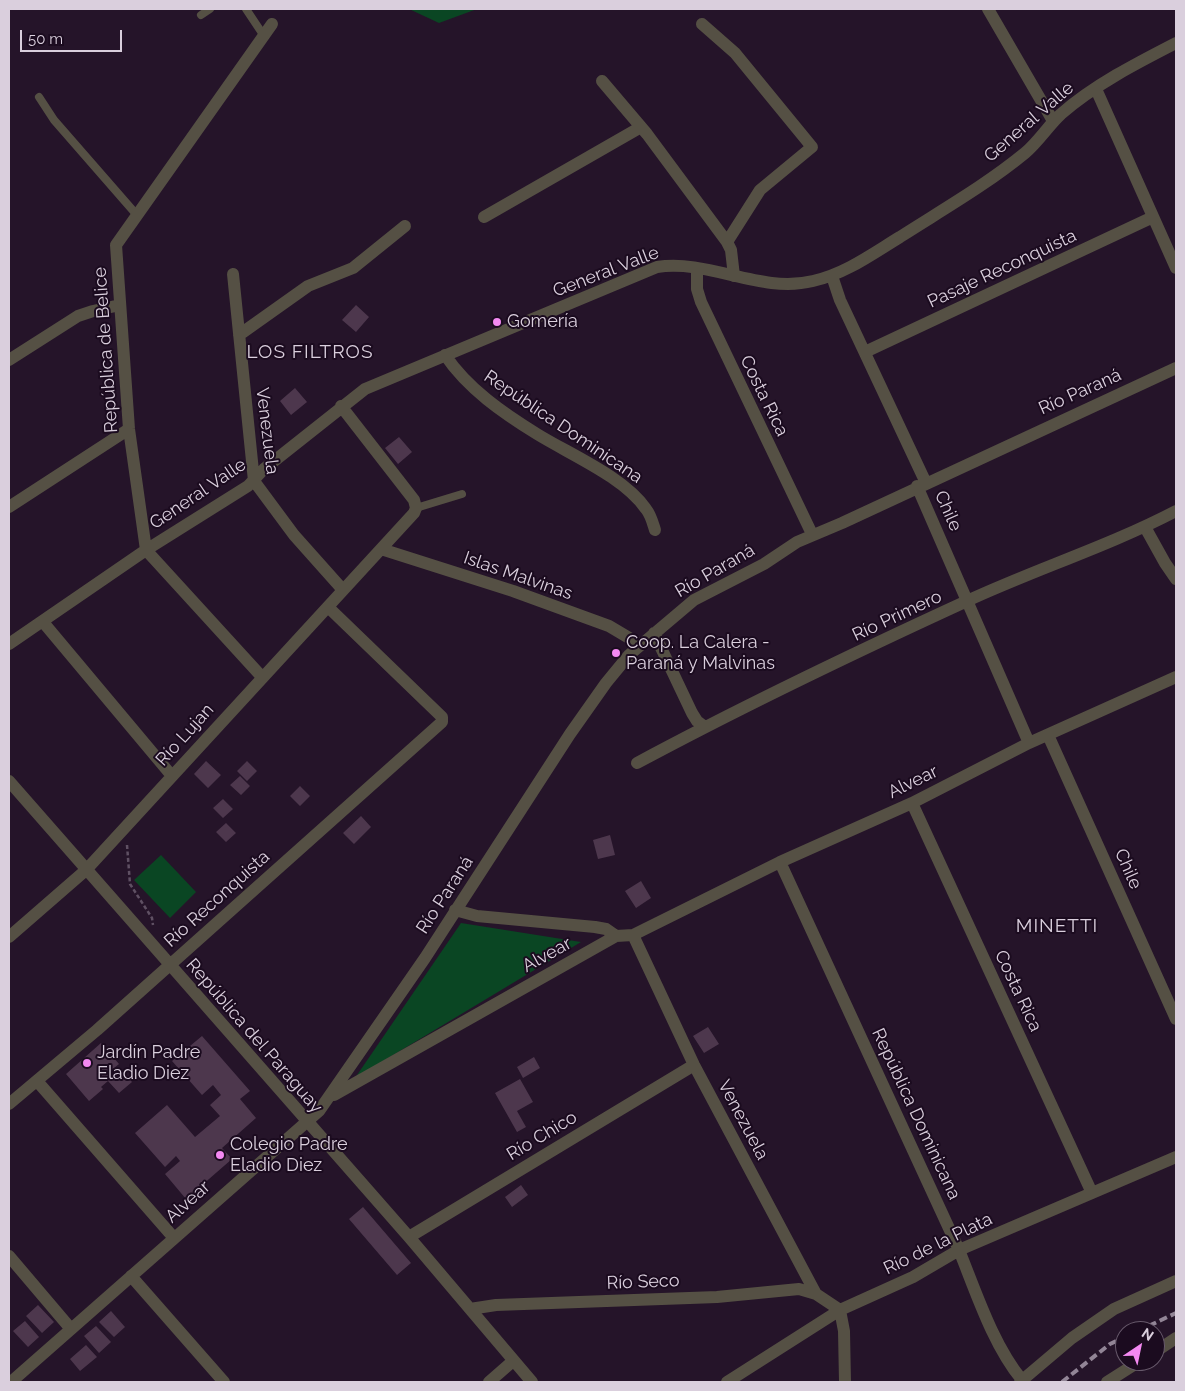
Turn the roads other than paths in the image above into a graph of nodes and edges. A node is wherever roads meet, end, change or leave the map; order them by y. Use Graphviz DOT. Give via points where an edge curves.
graph roads {
  1 [pos="210,9"];
  2 [pos="246,9"];
  3 [pos="988,9"];
  4 [pos="201,15"];
  5 [pos="272,24"];
  6 [pos="702,24"];
  7 [pos="264,36"];
  8 [pos="1176,43"];
  9 [pos="602,81"];
  10 [pos="1096,89"];
  11 [pos="39,97"];
  12 [pos="1054,121"];
  13 [pos="641,127"];
  14 [pos="136,214"];
  15 [pos="484,217"];
  16 [pos="1153,217"];
  17 [pos="405,226"];
  18 [pos="728,242"];
  19 [pos="697,268"];
  20 [pos="1176,268"];
  21 [pos="233,274"];
  22 [pos="734,276"];
  23 [pos="832,276"];
  24 [pos="120,305"];
  25 [pos="239,335"];
  26 [pos="865,352"];
  27 [pos="445,356"];
  28 [pos="9,360"];
  29 [pos="1176,368"];
  30 [pos="341,406"];
  31 [pos="129,429"];
  32 [pos="254,481"];
  33 [pos="922,485"];
  34 [pos="462,494"];
  35 [pos="9,507"];
  36 [pos="415,511"];
  37 [pos="1176,511"];
  38 [pos="1145,527"];
  39 [pos="655,530"];
  40 [pos="812,534"];
  41 [pos="381,549"];
  42 [pos="146,550"];
  43 [pos="1176,579"];
  44 [pos="343,590"];
  45 [pos="968,601"];
  46 [pos="328,607"];
  47 [pos="43,622"];
  48 [pos="654,633"];
  49 [pos="9,644"];
  50 [pos="641,645"];
  51 [pos="262,676"];
  52 [pos="1176,677"];
  53 [pos="705,726"];
  54 [pos="1048,734"];
  55 [pos="1030,743"];
  56 [pos="637,763"];
  57 [pos="172,776"];
  58 [pos="9,781"];
  59 [pos="912,802"];
  60 [pos="780,862"];
  61 [pos="86,870"];
  62 [pos="455,910"];
  63 [pos="633,935"];
  64 [pos="616,936"];
  65 [pos="9,937"];
  66 [pos="169,966"];
  67 [pos="1176,1018"];
  68 [pos="694,1065"];
  69 [pos="37,1081"];
  70 [pos="329,1098"];
  71 [pos="9,1104"];
  72 [pos="306,1122"];
  73 [pos="1176,1157"];
  74 [pos="1092,1193"];
  75 [pos="409,1237"];
  76 [pos="174,1238"];
  77 [pos="959,1250"];
  78 [pos="9,1256"];
  79 [pos="131,1276"];
  80 [pos="1176,1281"];
  81 [pos="816,1294"];
  82 [pos="470,1309"];
  83 [pos="840,1310"];
  84 [pos="71,1329"];
  85 [pos="1176,1338"];
  86 [pos="1165,1345"];
  87 [pos="513,1361"];
  88 [pos="1124,1371"];
  89 [pos="1021,1381"];
  90 [pos="11,1382"];
  91 [pos="224,1382"];
  92 [pos="489,1382"];
  93 [pos="532,1382"];
  94 [pos="727,1382"];
  95 [pos="845,1382"];
  96 [pos="1107,1382"];
  1 -- 4 [label="lane"];
  2 -- 7 [label="lane"];
  3 -- 12 [label="street"];
  5 -- 7 [label="street, República de Belice"];
  6 -- 18 [label="street" via="735,53 812,147 760,190"];
  7 -- 14 [label="street, República de Belice"];
  8 -- 10 [label="street, General Valle"];
  9 -- 13 [label="street"];
  10 -- 12 [label="street, General Valle"];
  10 -- 16 [label="street"];
  11 -- 14 [label="lane" via="54,120"];
  12 -- 23 [label="street, General Valle" via="1039,140 1005,168"];
  13 -- 15 [label="street"];
  13 -- 18 [label="street"];
  14 -- 24 [label="street, República de Belice" via="116,245"];
  16 -- 20 [label="street"];
  16 -- 26 [label="street, Pasaje Reconquista"];
  17 -- 25 [label="street" via="352,268 308,286"];
  18 -- 22 [label="street"];
  19 -- 22 [label="street, General Valle"];
  19 -- 27 [label="street, General Valle" via="657,267"];
  19 -- 40 [label="street, Costa Rica" via="701,302"];
  21 -- 25 [label="street, Venezuela"];
  22 -- 23 [label="street, General Valle" via="768,284 791,285"];
  23 -- 26 [label="street, Chile"];
  24 -- 28 [label="street" via="78,316"];
  24 -- 31 [label="street, República de Belice"];
  25 -- 32 [label="street, Venezuela"];
  26 -- 33 [label="street, Chile"];
  27 -- 30 [label="street, General Valle" via="382,380"];
  27 -- 39 [label="street, República Dominicana" via="469,386 637,498 648,511"];
  29 -- 33 [label="street, Río Paraná"];
  30 -- 32 [label="street, General Valle" via="264,469"];
  30 -- 36 [label="street" via="414,500"];
  31 -- 35 [label="street"];
  31 -- 42 [label="street, República de Belice"];
  32 -- 42 [label="street, General Valle"];
  32 -- 44 [label="street, Venezuela" via="294,535"];
  33 -- 40 [label="street, Río Paraná"];
  33 -- 45 [label="street, Chile"];
  34 -- 36 [label="lane"];
  36 -- 41 [label="street, Río Lujan"];
  37 -- 38 [label="street, Río Primero"];
  38 -- 43 [label="street"];
  38 -- 45 [label="street, Río Primero"];
  40 -- 48 [label="street, Río Paraná" via="764,564 694,600"];
  41 -- 44 [label="street, Río Lujan"];
  41 -- 50 [label="street, Islas Malvinas" via="592,620"];
  42 -- 47 [label="street, General Valle"];
  42 -- 51 [label="street"];
  44 -- 46 [label="street, Río Lujan"];
  45 -- 53 [label="street, Río Primero"];
  45 -- 55 [label="street, Chile"];
  46 -- 51 [label="street, Río Lujan"];
  46 -- 66 [label="street, Río Reconquista" via="442,716 442,722"];
  47 -- 49 [label="street, General Valle"];
  47 -- 57 [label="street"];
  48 -- 50 [label="street, Río Paraná"];
  48 -- 53 [label="street" via="692,713"];
  50 -- 62 [label="street, Río Paraná" via="588,708"];
  51 -- 57 [label="street, Río Lujan"];
  52 -- 54 [label="street, Alvear"];
  53 -- 56 [label="street, Río Primero"];
  54 -- 55 [label="street, Alvear"];
  54 -- 67 [label="street, Chile"];
  55 -- 59 [label="street, Alvear"];
  57 -- 61 [label="street, Río Lujan"];
  58 -- 61 [label="street, República del Paraguay"];
  59 -- 60 [label="street, Alvear"];
  59 -- 74 [label="street, Costa Rica"];
  60 -- 63 [label="street, Alvear"];
  60 -- 77 [label="street, República Dominicana"];
  61 -- 65 [label="street, Río Lujan"];
  61 -- 66 [label="street, República del Paraguay"];
  62 -- 64 [label="street" via="477,916 595,927"];
  62 -- 70 [label="street, Río Paraná"];
  63 -- 64 [label="street, Alvear"];
  63 -- 68 [label="street, Venezuela"];
  64 -- 70 [label="street, Alvear"];
  66 -- 69 [label="street, Río Reconquista"];
  66 -- 72 [label="street, República del Paraguay"];
  68 -- 75 [label="street, Río Chico"];
  68 -- 81 [label="street, Venezuela"];
  69 -- 71 [label="street, Río Reconquista"];
  69 -- 76 [label="street"];
  70 -- 72 [label="street, Alvear"];
  72 -- 75 [label="street, República del Paraguay"];
  72 -- 76 [label="street, Alvear"];
  73 -- 74 [label="street, Río de la Plata"];
  74 -- 77 [label="street, Río de la Plata"];
  75 -- 82 [label="street, República del Paraguay"];
  76 -- 79 [label="street, Alvear"];
  77 -- 83 [label="street, Río de la Plata" via="913,1276"];
  77 -- 89 [label="street, República Dominicana" via="1011,1367"];
  78 -- 84 [label="street"];
  79 -- 84 [label="street, Alvear"];
  79 -- 91 [label="street"];
  80 -- 89 [label="street" via="1114,1310 1072,1338"];
  81 -- 82 [label="street, Río Seco" via="799,1289 717,1297 496,1305"];
  81 -- 83 [label="street, Venezuela"];
  82 -- 87 [label="street, República del Paraguay"];
  83 -- 94 [label="street, Río de la Plata"];
  83 -- 95 [label="street" via="844,1331"];
  84 -- 90 [label="street, Alvear"];
  85 -- 86 [label="street"];
  87 -- 92 [label="street"];
  87 -- 93 [label="street, República del Paraguay"];
  88 -- 96 [label="street"];
}
